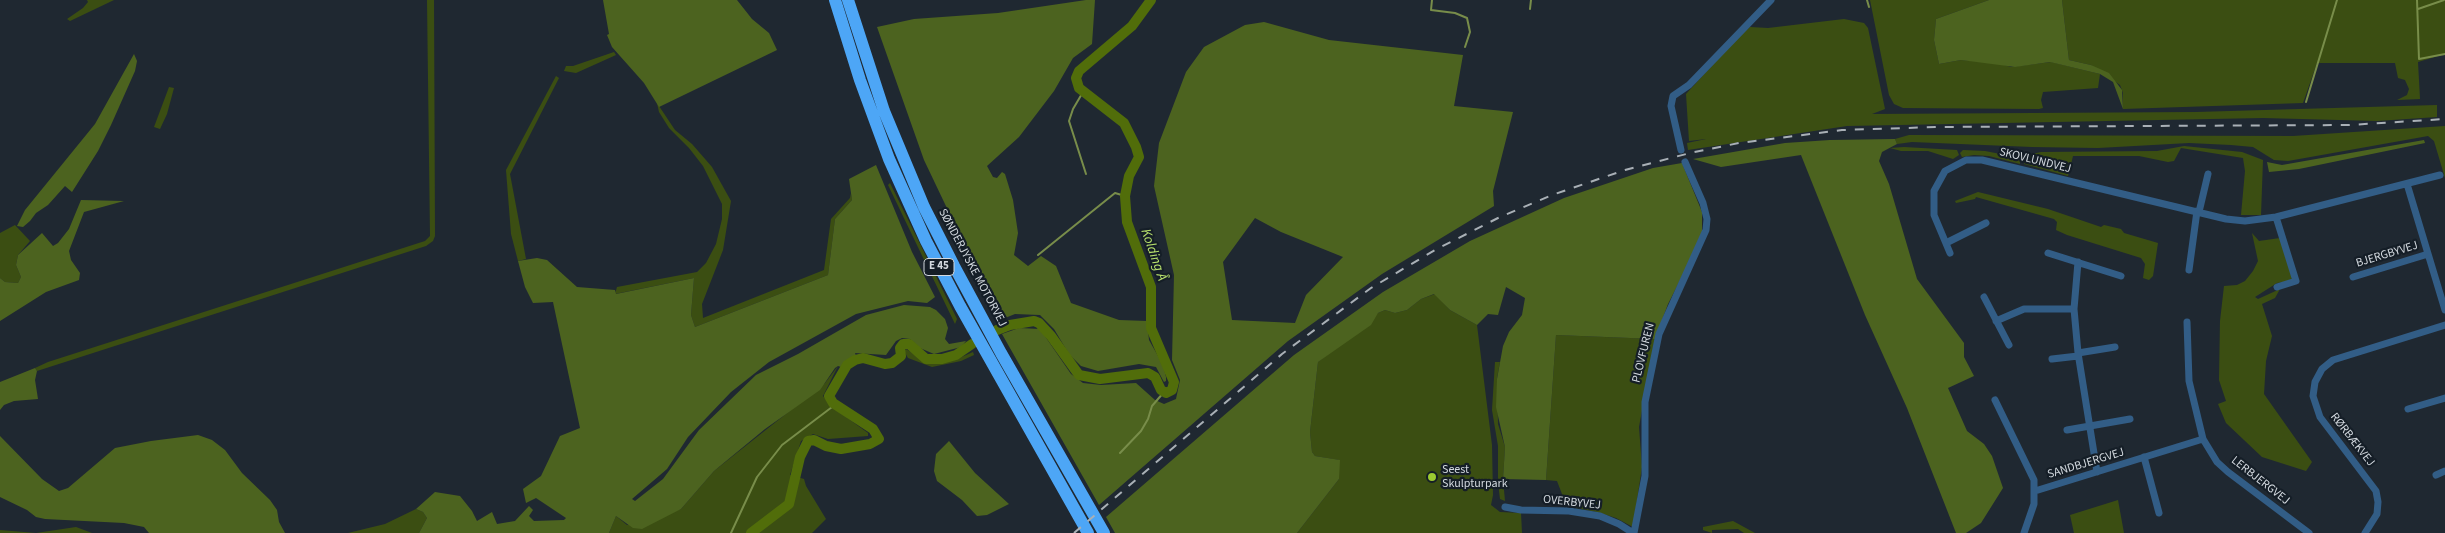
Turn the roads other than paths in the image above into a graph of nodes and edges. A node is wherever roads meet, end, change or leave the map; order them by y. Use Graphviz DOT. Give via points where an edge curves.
graph roads {
  1 [pos="834,0"];
  2 [pos="848,0"];
  3 [pos="1771,0"];
  4 [pos="1681,150"];
  5 [pos="1685,162"];
  6 [pos="2208,174"];
  7 [pos="2440,175"];
  8 [pos="2408,184"];
  9 [pos="2198,211"];
  10 [pos="2276,217"];
  11 [pos="1986,223"];
  12 [pos="1946,243"];
  13 [pos="1950,253"];
  14 [pos="2048,253"];
  15 [pos="2428,254"];
  16 [pos="2078,262"];
  17 [pos="2189,270"];
  18 [pos="2121,276"];
  19 [pos="2353,277"];
  20 [pos="2277,287"];
  21 [pos="1984,297"];
  22 [pos="2074,309"];
  23 [pos="2445,310"];
  24 [pos="1996,321"];
  25 [pos="2186,322"];
  26 [pos="2445,325"];
  27 [pos="2009,345"];
  28 [pos="2115,346"];
  29 [pos="2078,355"];
  30 [pos="2052,359"];
  31 [pos="2445,398"];
  32 [pos="1996,400"];
  33 [pos="2408,409"];
  34 [pos="2130,418"];
  35 [pos="2088,426"];
  36 [pos="2067,430"];
  37 [pos="2203,439"];
  38 [pos="2144,458"];
  39 [pos="2445,471"];
  40 [pos="2097,472"];
  41 [pos="2436,475"];
  42 [pos="2035,491"];
  43 [pos="1505,507"];
  44 [pos="2159,513"];
  45 [pos="1088,533"];
  46 [pos="1104,533"];
  47 [pos="1633,533"];
  48 [pos="2024,533"];
  49 [pos="2309,533"];
  50 [pos="2365,533"];
  1 -- 45 [label="highway, E 45" via="886,150 926,241"];
  2 -- 46 [label="highway, SØNDERJYSKE MOTORVEJ / E 45" via="884,111 924,206 954,266"];
  3 -- 4 [label="street" via="1689,86 1673,96 1671,106"];
  5 -- 47 [label="street, PLOVFUREN" via="1703,203 1706,230 1659,334 1645,402 1645,476"];
  6 -- 9 [label="street"];
  7 -- 8 [label="street, SKOVLUNDVEJ"];
  8 -- 10 [label="street, SKOVLUNDVEJ"];
  8 -- 15 [label="street, BJERGBYVEJ"];
  9 -- 10 [label="street, SKOVLUNDVEJ" via="2245,221"];
  9 -- 12 [label="street, SKOVLUNDVEJ" via="1982,160 1966,160 1946,171 1934,192 1934,215"];
  9 -- 17 [label="street"];
  10 -- 20 [label="street" via="2296,281"];
  11 -- 12 [label="street"];
  12 -- 13 [label="street, SKOVLUNDVEJ"];
  14 -- 16 [label="street"];
  15 -- 19 [label="street, BJERGBYVEJ"];
  15 -- 23 [label="street, BJERGBYVEJ"];
  16 -- 18 [label="street"];
  16 -- 22 [label="street"];
  21 -- 24 [label="street"];
  22 -- 24 [label="street" via="2024,308"];
  22 -- 29 [label="street"];
  24 -- 27 [label="street"];
  25 -- 37 [label="street, LERBJERGVEJ" via="2189,381"];
  26 -- 50 [label="street, RØRBÆKVEJ" via="2333,360 2322,369 2315,382 2316,410 2376,491 2377,514"];
  28 -- 29 [label="street"];
  29 -- 30 [label="street"];
  29 -- 35 [label="street"];
  31 -- 33 [label="street"];
  32 -- 42 [label="street, SANDBJERGVEJ" via="2032,474"];
  34 -- 35 [label="street"];
  35 -- 36 [label="street"];
  35 -- 40 [label="street"];
  37 -- 38 [label="street, SANDBJERGVEJ"];
  37 -- 49 [label="street, LERBJERGVEJ" via="2228,472"];
  38 -- 40 [label="street, SANDBJERGVEJ"];
  38 -- 44 [label="street, SANDBJERGVEJ"];
  39 -- 41 [label="street"];
  40 -- 42 [label="street, SANDBJERGVEJ"];
  42 -- 48 [label="street, SANDBJERGVEJ" via="2032,517"];
  43 -- 47 [label="street, OVERBYVEJ" via="1600,516"];
}
